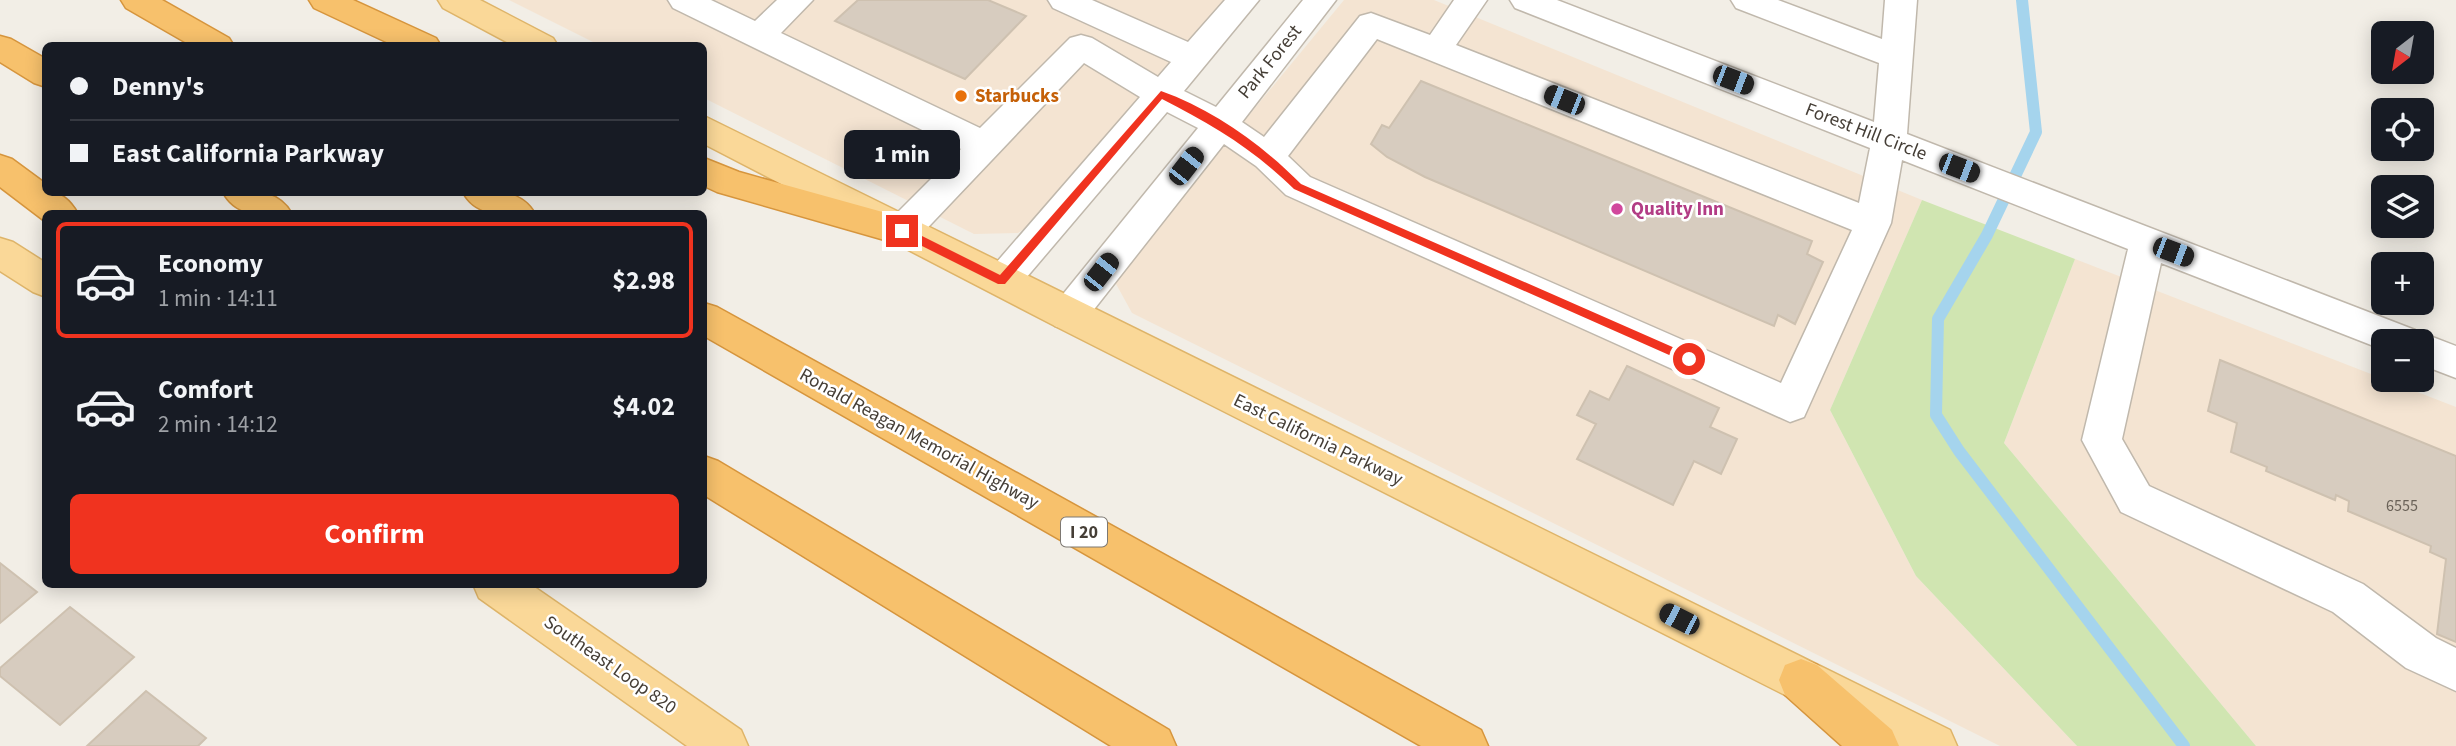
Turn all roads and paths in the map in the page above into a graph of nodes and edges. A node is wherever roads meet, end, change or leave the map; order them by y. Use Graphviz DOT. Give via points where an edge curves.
graph roads {
  1 [pos="137,0"];
  2 [pos="325,0"];
  3 [pos="454,0"];
  4 [pos="684,0"];
  5 [pos="797,0"];
  6 [pos="1064,0"];
  7 [pos="1144,0"];
  8 [pos="1243,0"];
  9 [pos="1320,0"];
  10 [pos="1471,0"];
  11 [pos="1526,0"];
  12 [pos="1747,0"];
  13 [pos="1901,0"];
  14 [pos="1120,25"];
  15 [pos="758,36"];
  16 [pos="211,42"];
  17 [pos="416,42"];
  18 [pos="534,42"];
  19 [pos="0,47"];
  20 [pos="1436,50"];
  21 [pos="1896,57"];
  22 [pos="1193,58"];
  23 [pos="42,73"];
  24 [pos="1161,94"];
  25 [pos="1220,124"];
  26 [pos="707,131"];
  27 [pos="1889,140"];
  28 [pos="986,146"];
  29 [pos="1268,157"];
  30 [pos="0,168"];
  31 [pos="707,172"];
  32 [pos="246,196"];
  33 [pos="487,196"];
  34 [pos="55,210"];
  35 [pos="268,210"];
  36 [pos="510,210"];
  37 [pos="1873,223"];
  38 [pos="902,231"];
  39 [pos="2148,242"];
  40 [pos="0,252"];
  41 [pos="42,279"];
  42 [pos="1002,281"];
  43 [pos="1068,315"];
  44 [pos="707,320"];
  45 [pos="2371,329"];
  46 [pos="2434,354"];
  47 [pos="2456,362"];
  48 [pos="707,476"];
  49 [pos="500,588"];
  50 [pos="2456,670"];
  51 [pos="1801,680"];
  52 [pos="725,746"];
  53 [pos="1153,746"];
  54 [pos="1465,746"];
  55 [pos="1876,746"];
  56 [pos="1934,746"];
  1 -- 16 [label="highway"];
  2 -- 17 [label="highway"];
  3 -- 18 [label="main road"];
  4 -- 15 [label="street"];
  5 -- 15 [label="street"];
  6 -- 14 [label="street"];
  7 -- 14 [label="street"];
  8 -- 22 [label="street"];
  9 -- 25 [label="street, Park Forest"];
  10 -- 20 [label="street"];
  11 -- 27 [label="street, Forest Hill Circle"];
  12 -- 21 [label="street"];
  13 -- 21 [label="street"];
  14 -- 22 [label="street"];
  15 -- 28 [label="street"];
  19 -- 23 [label="highway"];
  20 -- 29 [label="street" via="1371,24"];
  20 -- 37 [label="street"];
  21 -- 27 [label="street"];
  22 -- 24 [label="street"];
  24 -- 25 [label="street"];
  24 -- 28 [label="street" via="1082,46"];
  24 -- 42 [label="street"];
  25 -- 29 [label="street"];
  25 -- 43 [label="street, Park Forest"];
  26 -- 38 [label="main road, East California Parkway"];
  27 -- 37 [label="street"];
  27 -- 39 [label="street, Forest Hill Circle"];
  28 -- 38 [label="street"];
  29 -- 37 [label="street" via="1298,186 1790,404"];
  30 -- 34 [label="highway"];
  31 -- 38 [label="highway" via="729,183"];
  32 -- 35 [label="highway"];
  33 -- 36 [label="highway"];
  38 -- 42 [label="main road, East California Parkway"];
  39 -- 45 [label="street, Forest Hill Circle"];
  39 -- 50 [label="street" via="2102,440 2135,499 2348,597 2421,653"];
  40 -- 41 [label="main road"];
  42 -- 43 [label="main road, East California Parkway"];
  43 -- 51 [label="main road, East California Parkway"];
  44 -- 54 [label="highway, Ronald Reagan Memorial Highway / I 20"];
  46 -- 47 [label="street"];
  48 -- 53 [label="highway"];
  49 -- 52 [label="main road, Southeast Loop 820"];
  51 -- 55 [label="highway"];
  51 -- 56 [label="main road, East California Parkway"];
}
